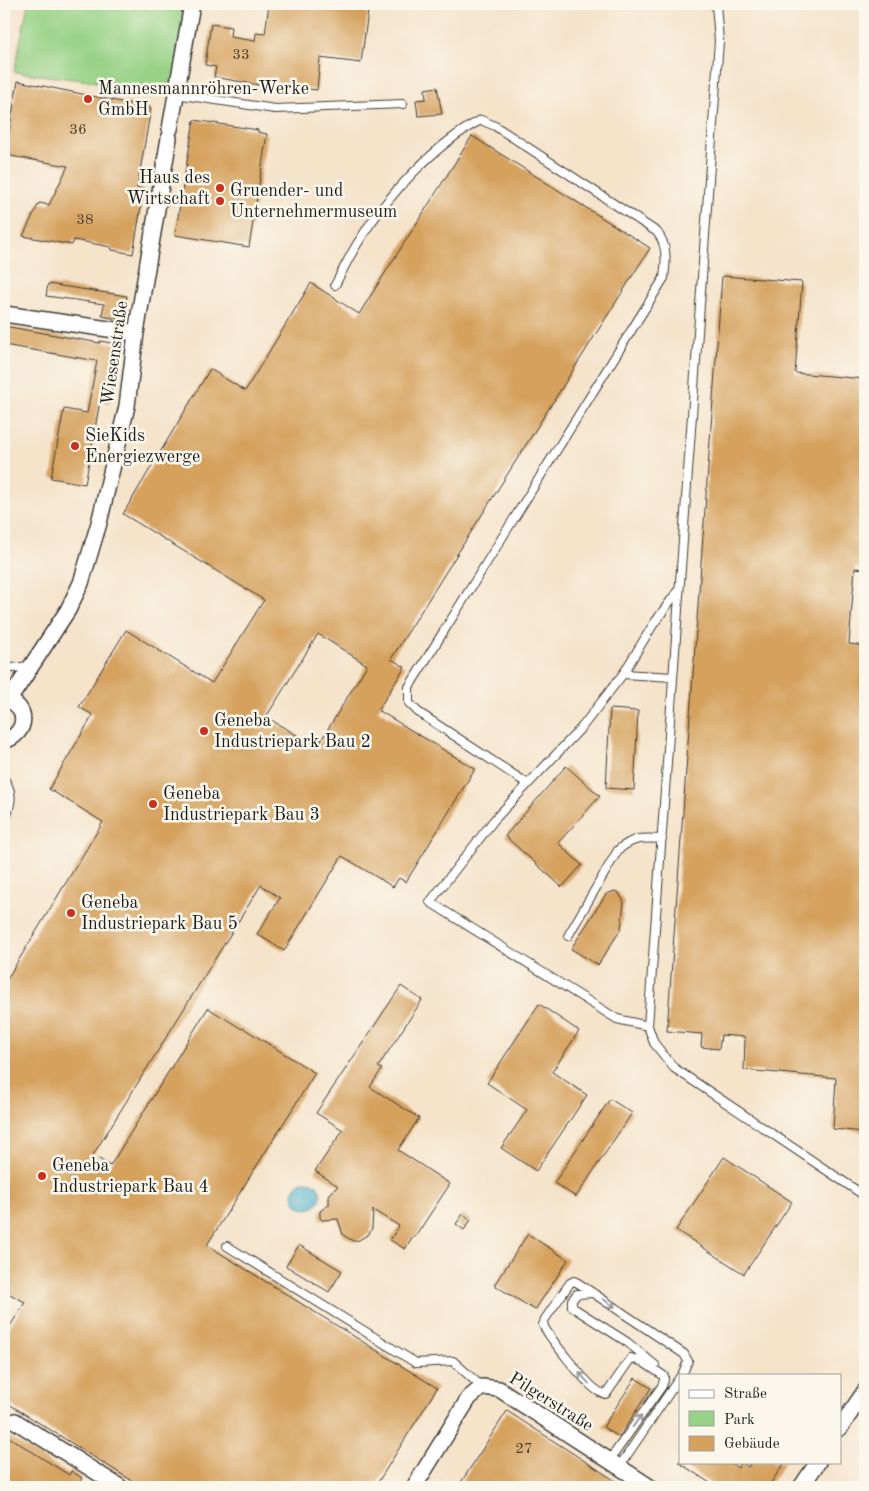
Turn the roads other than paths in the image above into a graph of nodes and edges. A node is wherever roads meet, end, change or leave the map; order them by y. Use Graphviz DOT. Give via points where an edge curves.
graph roads {
  1 [pos="192,4"];
  2 [pos="716,4"];
  3 [pos="176,94"];
  4 [pos="402,104"];
  5 [pos="335,285"];
  6 [pos="4,314"];
  7 [pos="136,333"];
  8 [pos="679,589"];
  9 [pos="31,666"];
  10 [pos="4,669"];
  11 [pos="623,674"];
  12 [pos="673,676"];
  13 [pos="7,700"];
  14 [pos="4,741"];
  15 [pos="4,779"];
  16 [pos="528,784"];
  17 [pos="4,825"];
  18 [pos="662,840"];
  19 [pos="568,936"];
  20 [pos="648,1026"];
  21 [pos="865,1196"];
  22 [pos="227,1246"];
  23 [pos="594,1293"];
  24 [pos="660,1373"];
  25 [pos="682,1374"];
  26 [pos="679,1379"];
  27 [pos="482,1387"];
  28 [pos="865,1391"];
  29 [pos="15,1421"];
  30 [pos="842,1425"];
  31 [pos="614,1464"];
  32 [pos="817,1464"];
  33 [pos="418,1486"];
  34 [pos="120,1487"];
  35 [pos="650,1487"];
  36 [pos="801,1487"];
  1 -- 3 [label="street, Wiesenstraße"];
  2 -- 8 [label="lane" via="719,42"];
  3 -- 4 [label="lane" via="275,109"];
  3 -- 7 [label="street, Wiesenstraße"];
  5 -- 16 [label="lane" via="364,234 406,181 434,153 481,120 496,126 657,232 666,248 664,278 409,687 409,702 418,712"];
  6 -- 7 [label="street"];
  7 -- 9 [label="street, Wiesenstraße" via="127,406 81,583 68,610"];
  8 -- 11 [label="lane"];
  8 -- 12 [label="lane"];
  9 -- 10 [label="lane"];
  9 -- 13 [label="street, Wiesenstraße"];
  11 -- 12 [label="lane"];
  11 -- 16 [label="lane" via="582,727"];
  12 -- 18 [label="lane"];
  13 -- 14 [label="street" via="19,708 23,722 17,735"];
  15 -- 17 [label="lane" via="10,788 11,800"];
  16 -- 20 [label="lane" via="494,820 430,902 617,1020"];
  18 -- 19 [label="lane" via="640,838 618,850"];
  18 -- 20 [label="lane"];
  20 -- 21 [label="lane" via="654,1043 674,1068"];
  22 -- 27 [label="lane" via="416,1363 453,1362"];
  23 -- 24 [label="lane" via="577,1294 572,1300 572,1307 627,1342 655,1364"];
  24 -- 23 [label="lane, one-way" via="631,1358 605,1394 598,1392 570,1361 543,1324 570,1283 578,1283"];
  23 -- 25 [label="lane, one-way" via="684,1354 688,1362"];
  31 -- 24 [label="lane, one-way" via="662,1386 664,1376"];
  26 -- 31 [label="lane"];
  27 -- 31 [label="street, Pilgerstraße" via="499,1389"];
  27 -- 33 [label="street, Pilgerstraße" via="470,1398"];
  28 -- 30 [label="street"];
  29 -- 34 [label="street"];
  31 -- 35 [label="street, Pilgerstraße"];
  32 -- 36 [label="street"];
}
